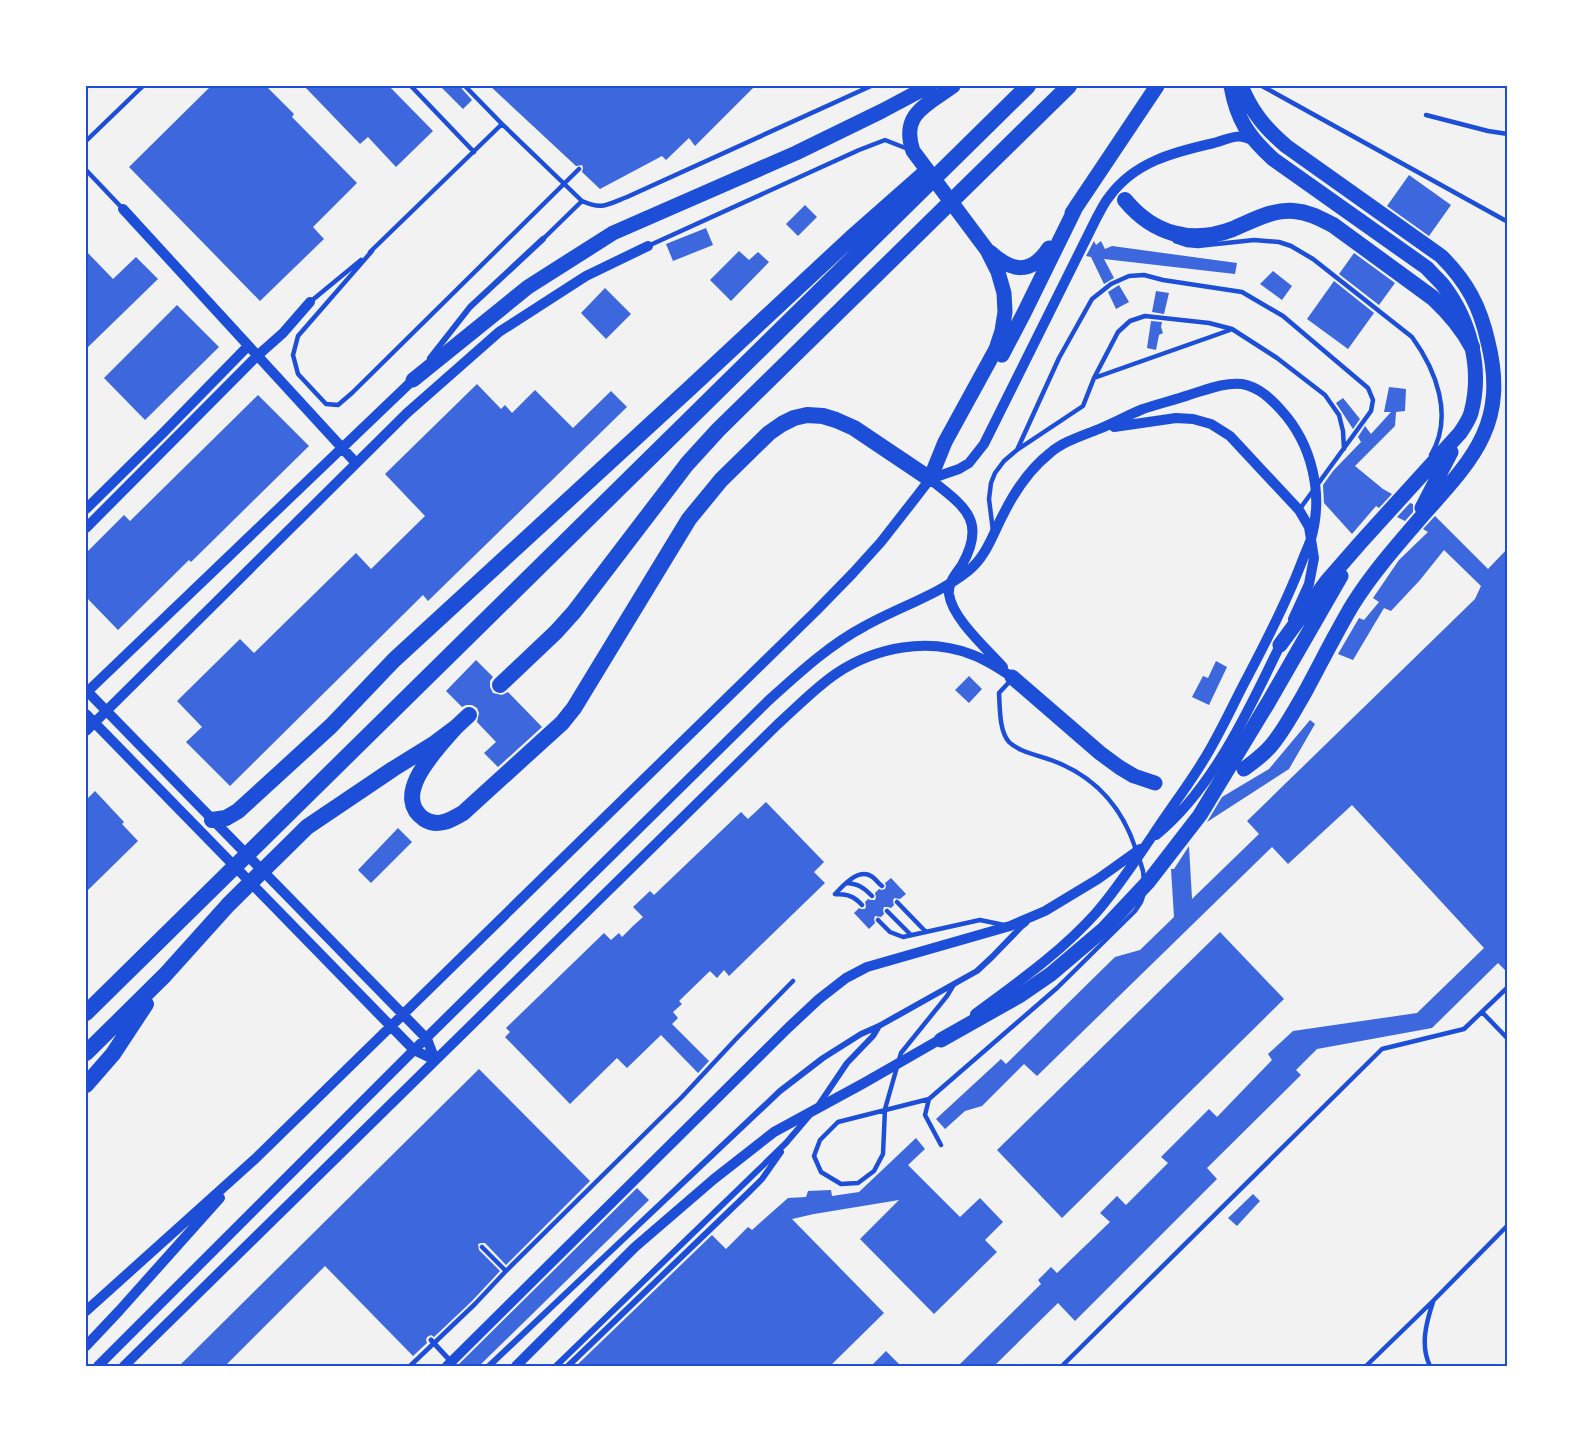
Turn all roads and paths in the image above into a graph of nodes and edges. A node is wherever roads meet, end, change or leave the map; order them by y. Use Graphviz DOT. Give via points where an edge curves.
graph roads {
  1 [pos="143,86"];
  2 [pos="411,86"];
  3 [pos="465,86"];
  4 [pos="871,86"];
  5 [pos="929,86"];
  6 [pos="953,86"];
  7 [pos="1028,86"];
  8 [pos="1069,86"];
  9 [pos="1157,86"];
  10 [pos="1231,86"];
  11 [pos="1241,86"];
  12 [pos="1262,86"];
  13 [pos="1426,115"];
  14 [pos="994,119"];
  15 [pos="502,124"];
  16 [pos="1508,134"];
  17 [pos="86,141"];
  18 [pos="1256,143"];
  19 [pos="913,151"];
  20 [pos="474,152"];
  21 [pos="579,169"];
  22 [pos="86,170"];
  23 [pos="1125,200"];
  24 [pos="582,201"];
  25 [pos="1077,205"];
  26 [pos="123,209"];
  27 [pos="1143,219"];
  28 [pos="1508,222"];
  29 [pos="543,240"];
  30 [pos="648,246"];
  31 [pos="987,250"];
  32 [pos="372,251"];
  33 [pos="310,302"];
  34 [pos="1232,329"];
  35 [pos="248,346"];
  36 [pos="1472,347"];
  37 [pos="257,356"];
  38 [pos="1094,378"];
  39 [pos="413,380"];
  40 [pos="1102,428"];
  41 [pos="1461,434"];
  42 [pos="342,448"];
  43 [pos="1344,449"];
  44 [pos="1017,450"];
  45 [pos="356,463"];
  46 [pos="930,478"];
  47 [pos="1406,494"];
  48 [pos="86,509"];
  49 [pos="1299,510"];
  50 [pos="1412,527"];
  51 [pos="86,528"];
  52 [pos="993,537"];
  53 [pos="1361,542"];
  54 [pos="950,583"];
  55 [pos="1280,645"];
  56 [pos="1012,678"];
  57 [pos="500,685"];
  58 [pos="86,691"];
  59 [pos="106,712"];
  60 [pos="86,714"];
  61 [pos="470,715"];
  62 [pos="94,723"];
  63 [pos="455,728"];
  64 [pos="86,731"];
  65 [pos="1244,769"];
  66 [pos="1155,783"];
  67 [pos="212,820"];
  68 [pos="847,883"];
  69 [pos="882,886"];
  70 [pos="872,896"];
  71 [pos="897,902"];
  72 [pos="862,905"];
  73 [pos="887,911"];
  74 [pos="1045,911"];
  75 [pos="878,920"];
  76 [pos="1010,926"];
  77 [pos="926,932"];
  78 [pos="911,935"];
  79 [pos="165,975"];
  80 [pos="793,981"];
  81 [pos="954,983"];
  82 [pos="1508,987"];
  83 [pos="1482,1012"];
  84 [pos="86,1013"];
  85 [pos="879,1026"];
  86 [pos="427,1039"];
  87 [pos="1508,1039"];
  88 [pos="941,1040"];
  89 [pos="414,1050"];
  90 [pos="86,1053"];
  91 [pos="435,1060"];
  92 [pos="86,1085"];
  93 [pos="929,1099"];
  94 [pos="885,1109"];
  95 [pos="813,1111"];
  96 [pos="941,1145"];
  97 [pos="255,1159"];
  98 [pos="1508,1225"];
  99 [pos="482,1247"];
  100 [pos="506,1271"];
  101 [pos="1433,1301"];
  102 [pos="119,1311"];
  103 [pos="86,1312"];
  104 [pos="86,1341"];
  105 [pos="431,1341"];
  106 [pos="86,1346"];
  107 [pos="98,1366"];
  108 [pos="124,1366"];
  109 [pos="410,1366"];
  110 [pos="447,1366"];
  111 [pos="455,1366"];
  112 [pos="489,1366"];
  113 [pos="516,1366"];
  114 [pos="556,1366"];
  115 [pos="568,1366"];
  116 [pos="1062,1366"];
  117 [pos="1366,1366"];
  118 [pos="1430,1366"];
  1 -- 17 [label="lane"];
  2 -- 20 [label="lane"];
  3 -- 15 [label="lane"];
  4 -- 24 [label="lane" via="607,205 595,207"];
  5 -- 39 [label="highway" via="796,153 613,233 528,287"];
  6 -- 19 [label="highway" via="926,105 910,123"];
  7 -- 14 [label="highway"];
  8 -- 57 [label="highway" via="718,430 687,464 574,612"];
  9 -- 25 [label="highway"];
  10 -- 18 [label="highway" via="1244,127"];
  11 -- 50 [label="highway" via="1248,103 1271,132 1441,256 1468,288 1479,309 1494,367 1487,426 1461,472"];
  12 -- 28 [label="lane"];
  13 -- 16 [label="lane"];
  14 -- 67 [label="highway" via="952,149 851,238 394,660 331,726 238,811"];
  14 -- 84 [label="highway"];
  15 -- 20 [label="lane"];
  15 -- 24 [label="lane"];
  18 -- 36 [label="highway" via="1442,283 1457,305"];
  18 -- 46 [label="street" via="1244,136 1234,136 1174,152 1140,167 1125,179 1097,217 984,444 969,463"];
  19 -- 30 [label="lane" via="885,140"];
  19 -- 31 [label="highway"];
  20 -- 32 [label="lane"];
  21 -- 32 [label="lane" via="352,393 338,405 326,404 298,374 293,355 298,336"];
  22 -- 26 [label="lane"];
  23 -- 27 [label="highway"];
  24 -- 29 [label="lane"];
  25 -- 31 [label="highway" via="1046,252 1030,266 1010,267"];
  25 -- 46 [label="highway" via="984,389"];
  26 -- 35 [label="street"];
  27 -- 36 [label="highway" via="1165,231 1190,236 1216,234 1279,212 1307,213 1333,225 1433,298 1448,312"];
  27 -- 47 [label="lane" via="1164,236 1187,245 1254,240 1291,246 1412,337 1433,371 1442,412 1433,451"];
  29 -- 39 [label="street" via="471,307"];
  30 -- 45 [label="street" via="586,276 500,332"];
  31 -- 46 [label="highway" via="1004,293 1002,331"];
  32 -- 33 [label="lane"];
  33 -- 37 [label="street"];
  34 -- 38 [label="lane"];
  34 -- 38 [label="lane" via="1145,316 1130,321 1118,332"];
  34 -- 43 [label="lane" via="1325,395 1339,415"];
  35 -- 37 [label="street"];
  35 -- 48 [label="street"];
  36 -- 41 [label="highway" via="1475,392 1471,415"];
  37 -- 42 [label="street"];
  37 -- 51 [label="street"];
  38 -- 44 [label="lane" via="1083,406"];
  39 -- 42 [label="street"];
  40 -- 49 [label="street" via="1176,418 1211,424 1230,436"];
  40 -- 52 [label="street" via="1071,439 1050,452 1018,490"];
  40 -- 88 [label="street" via="1141,410 1210,388 1238,384 1261,392 1288,418 1310,460 1316,499 1311,537 1292,588 1204,761 1137,858 1097,911 1033,972"];
  41 -- 47 [label="highway"];
  41 -- 50 [label="highway"];
  42 -- 45 [label="street"];
  42 -- 58 [label="street"];
  43 -- 44 [label="lane" via="1371,411 1368,388 1283,315 1242,292 1144,275 1111,284 1092,299 1059,358"];
  43 -- 49 [label="lane"];
  44 -- 52 [label="lane" via="1004,461 991,483"];
  45 -- 59 [label="street"];
  46 -- 54 [label="street" via="964,507 971,519 971,542"];
  46 -- 63 [label="highway" via="836,420 807,415 782,424 721,480 689,519 568,715 463,813 437,824 418,813 413,791 424,765"];
  46 -- 97 [label="street" via="853,573"];
  47 -- 53 [label="highway"];
  49 -- 55 [label="street" via="1310,527 1314,558 1309,584"];
  50 -- 65 [label="highway" via="1354,604 1287,725 1273,744"];
  52 -- 54 [label="street" via="970,570"];
  53 -- 55 [label="highway"];
  53 -- 88 [label="highway" via="1200,815 1149,881 1083,948 1035,985"];
  54 -- 56 [label="street" via="955,612"];
  54 -- 86 [label="street" via="842,639 806,667"];
  55 -- 74 [label="street" via="1224,753 1196,796 1137,851"];
  56 -- 66 [label="highway" via="1119,767"];
  56 -- 91 [label="street" via="972,654 928,646 882,652 836,674 778,724"];
  56 -- 93 [label="lane" via="999,693 1000,715 1008,741 1082,774 1112,802 1133,838 1143,871 1142,902 1057,988"];
  58 -- 59 [label="street"];
  59 -- 62 [label="street"];
  59 -- 67 [label="street"];
  60 -- 62 [label="street"];
  61 -- 63 [label="highway"];
  62 -- 64 [label="street"];
  62 -- 89 [label="street"];
  63 -- 79 [label="highway" via="307,827 228,905"];
  67 -- 86 [label="street"];
  68 -- 69 [label="lane" via="862,874 870,875"];
  68 -- 70 [label="lane" via="862,886"];
  68 -- 72 [label="lane" via="835,894 847,894"];
  71 -- 77 [label="lane"];
  73 -- 78 [label="lane"];
  74 -- 76 [label="street"];
  74 -- 81 [label="street" via="1021,927 976,971"];
  75 -- 78 [label="lane" via="895,935"];
  76 -- 77 [label="lane" via="980,920"];
  76 -- 110 [label="street" via="867,967 828,992"];
  77 -- 78 [label="lane"];
  79 -- 90 [label="highway"];
  79 -- 92 [label="highway" via="113,1054"];
  80 -- 100 [label="lane"];
  81 -- 85 [label="street"];
  81 -- 94 [label="lane" via="901,1053"];
  82 -- 83 [label="lane"];
  83 -- 87 [label="lane"];
  83 -- 116 [label="lane" via="1464,1029 1382,1049"];
  85 -- 112 [label="street" via="823,1058 780,1091"];
  85 -- 114 [label="street" via="786,1143"];
  86 -- 89 [label="street"];
  86 -- 91 [label="street"];
  88 -- 95 [label="street"];
  89 -- 91 [label="street"];
  89 -- 107 [label="street"];
  91 -- 108 [label="street"];
  93 -- 94 [label="lane"];
  93 -- 96 [label="lane" via="925,1115"];
  94 -- 94 [label="lane" via="883,1154 874,1171 858,1183 841,1184 821,1172 814,1156 820,1140 838,1122"];
  95 -- 113 [label="street" via="774,1132 714,1179 635,1247"];
  95 -- 115 [label="street" via="756,1185"];
  97 -- 102 [label="street"];
  97 -- 103 [label="street"];
  98 -- 101 [label="lane"];
  99 -- 100 [label="lane"];
  100 -- 109 [label="lane"];
  101 -- 117 [label="lane"];
  101 -- 118 [label="lane" via="1425,1344"];
  102 -- 104 [label="street"];
  102 -- 106 [label="street"];
  105 -- 111 [label="street"];
}
